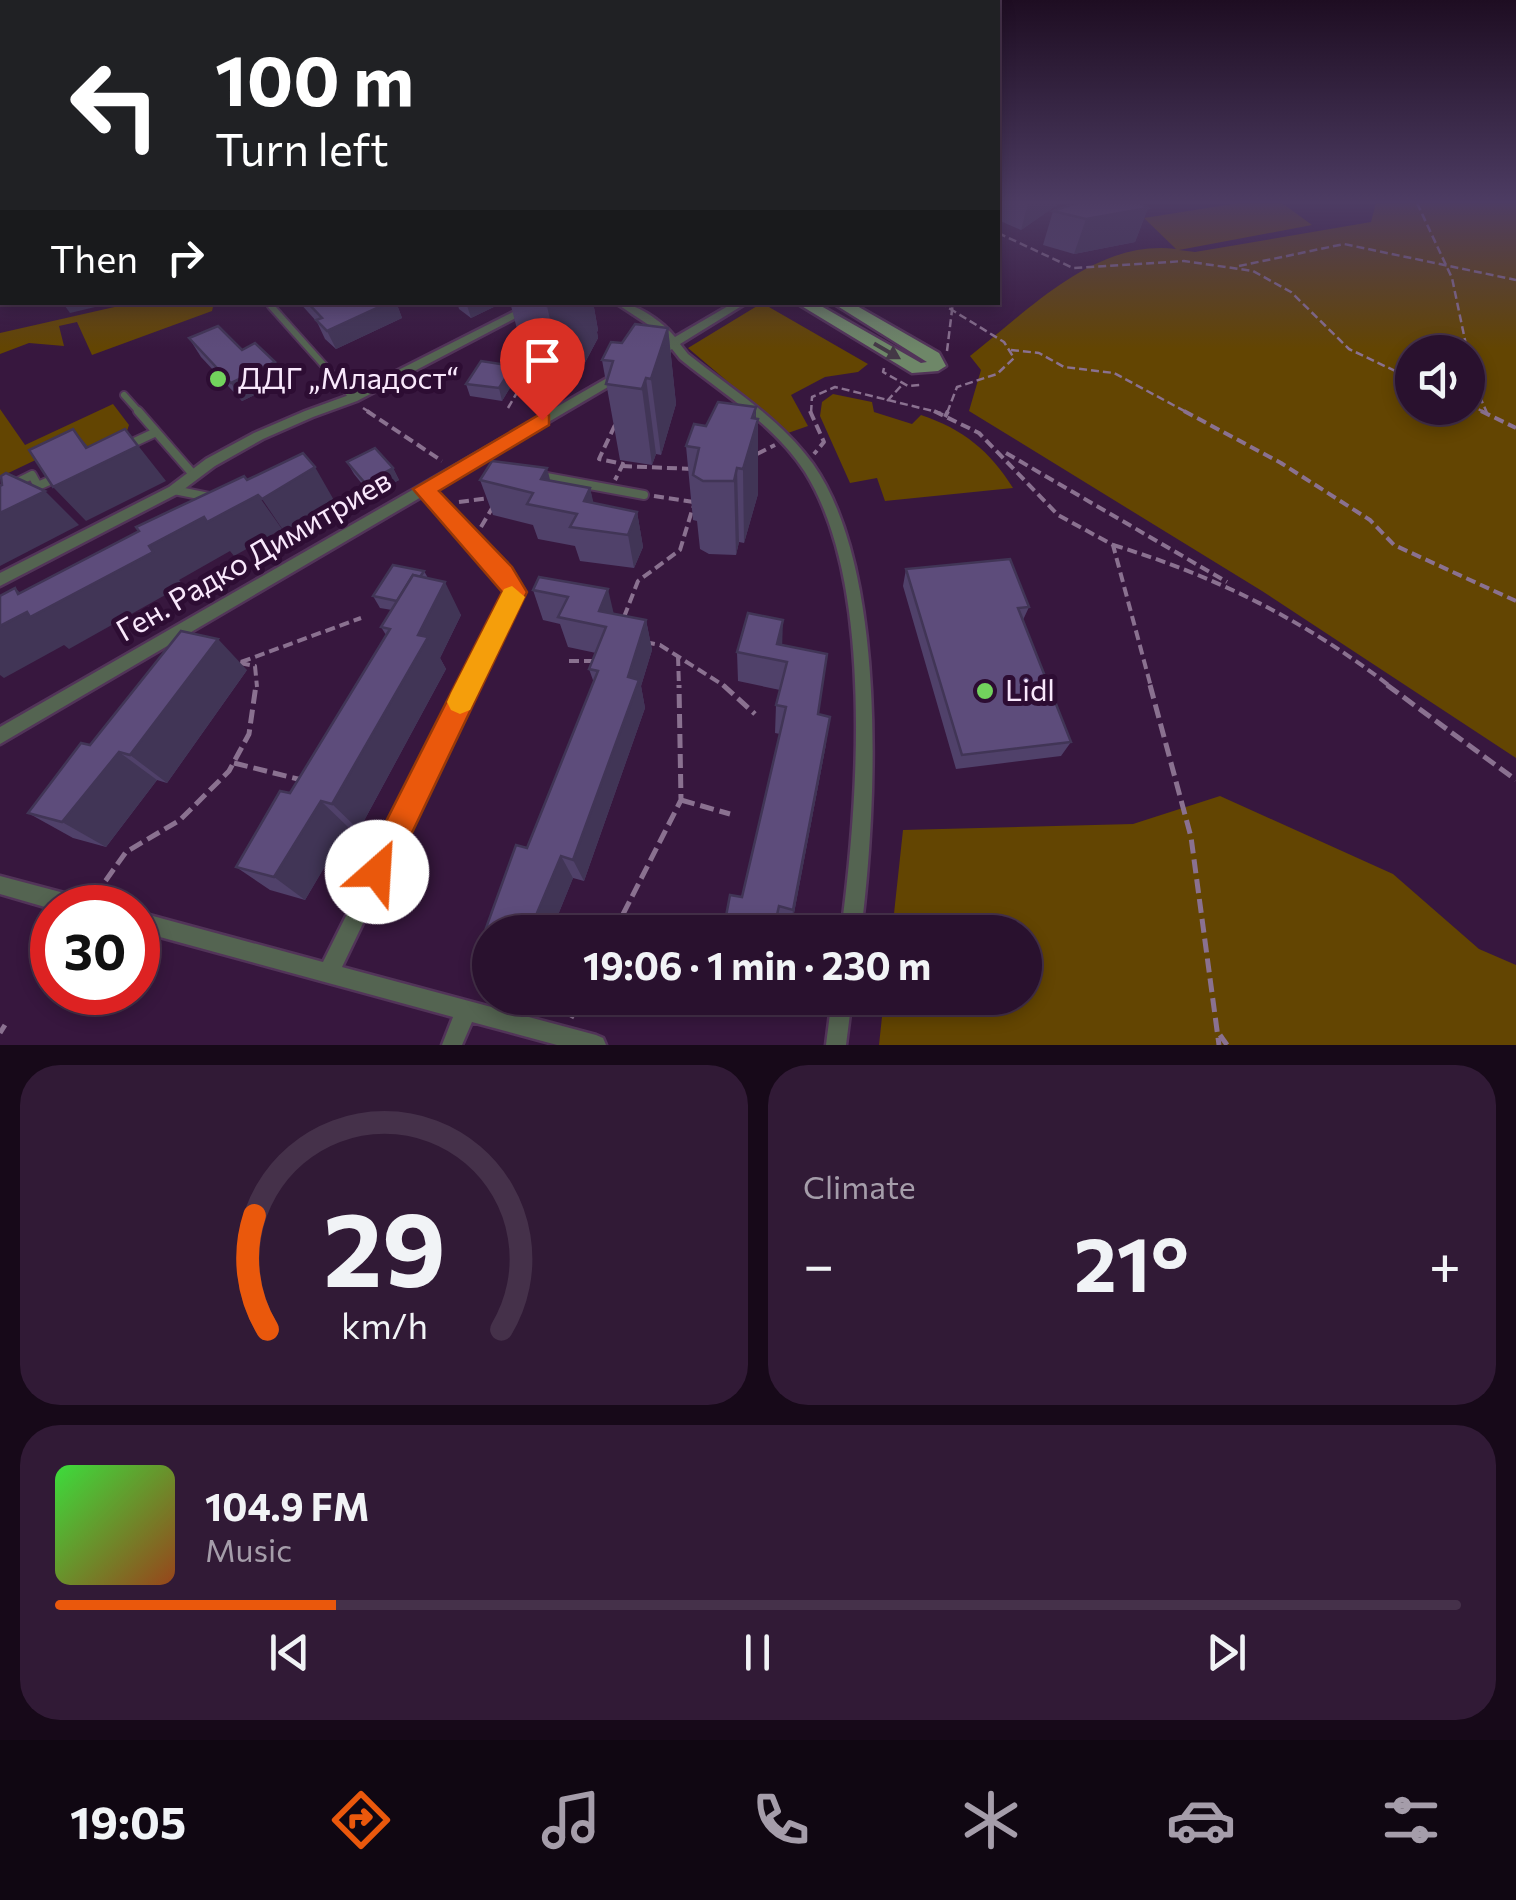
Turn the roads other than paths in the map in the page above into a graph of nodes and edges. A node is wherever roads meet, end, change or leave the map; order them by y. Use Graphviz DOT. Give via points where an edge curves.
graph roads {
  1 [pos="532,305"];
  2 [pos="624,305"];
  3 [pos="739,305"];
  4 [pos="807,305"];
  5 [pos="843,305"];
  6 [pos="271,306"];
  7 [pos="673,344"];
  8 [pos="124,395"];
  9 [pos="353,398"];
  10 [pos="154,433"];
  11 [pos="784,441"];
  12 [pos="121,448"];
  13 [pos="71,471"];
  14 [pos="192,472"];
  15 [pos="533,474"];
  16 [pos="424,489"];
  17 [pos="174,490"];
  18 [pos="0,491"];
  19 [pos="644,495"];
  20 [pos="216,498"];
  21 [pos="0,580"];
  22 [pos="0,736"];
  23 [pos="0,885"];
  24 [pos="30,893"];
  25 [pos="854,915"];
  26 [pos="160,928"];
  27 [pos="328,974"];
  28 [pos="466,1010"];
  29 [pos="840,1015"];
  30 [pos="452,1045"];
  31 [pos="596,1045"];
  32 [pos="836,1045"];
  1 -- 9 [label="street"];
  2 -- 7 [label="street"];
  3 -- 7 [label="street, Ген. Радко Димитриев"];
  4 -- 5 [label="main road, one-way" via="918,369 938,366 936,358"];
  6 -- 9 [label="lane"];
  7 -- 11 [label="street"];
  7 -- 16 [label="street, Ген. Радко Димитриев" via="477,464"];
  8 -- 10 [label="lane"];
  9 -- 14 [label="street"];
  10 -- 12 [label="lane"];
  10 -- 14 [label="lane"];
  11 -- 25 [label="street" via="832,510 844,554 864,696 862,854"];
  13 -- 18 [label="lane" via="38,486 32,475"];
  14 -- 17 [label="street"];
  15 -- 19 [label="lane"];
  16 -- 22 [label="street, Ген. Радко Димитриев"];
  16 -- 27 [label="street" via="515,592"];
  17 -- 20 [label="lane"];
  17 -- 21 [label="street"];
  23 -- 24 [label="street"];
  26 -- 27 [label="street"];
  27 -- 28 [label="street"];
  28 -- 30 [label="street"];
  28 -- 31 [label="street"];
  29 -- 32 [label="street"];
}
